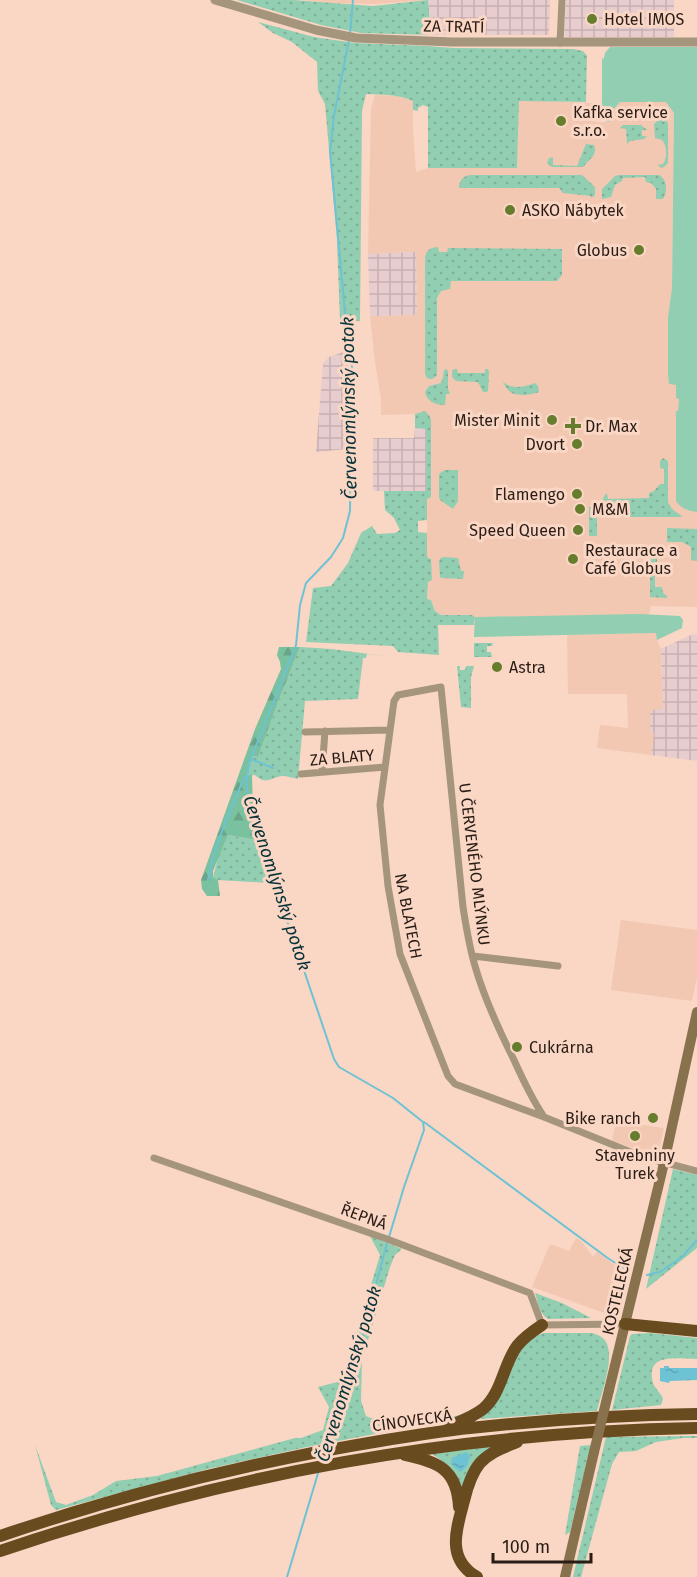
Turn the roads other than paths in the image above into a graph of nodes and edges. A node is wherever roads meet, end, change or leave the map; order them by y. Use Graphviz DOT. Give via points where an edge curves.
graph roads {
  1 [pos="215,0"];
  2 [pos="562,0"];
  3 [pos="697,42"];
  4 [pos="560,43"];
  5 [pos="441,687"];
  6 [pos="390,730"];
  7 [pos="325,731"];
  8 [pos="305,732"];
  9 [pos="385,767"];
  10 [pos="322,772"];
  11 [pos="301,774"];
  12 [pos="473,956"];
  13 [pos="558,966"];
  14 [pos="697,1012"];
  15 [pos="544,1118"];
  16 [pos="154,1158"];
  17 [pos="664,1163"];
  18 [pos="697,1171"];
  19 [pos="625,1324"];
  20 [pos="542,1325"];
  21 [pos="697,1330"];
  22 [pos="697,1414"];
  23 [pos="697,1428"];
  24 [pos="430,1433"];
  25 [pos="532,1437"];
  26 [pos="393,1453"];
  27 [pos="459,1520"];
  28 [pos="0,1536"];
  29 [pos="1,1551"];
  30 [pos="477,1577"];
  31 [pos="564,1577"];
  1 -- 4 [label="street, ZA TRATÍ" via="356,38"];
  2 -- 4 [label="street"];
  3 -- 4 [label="street, ZA TRATÍ"];
  5 -- 6 [label="street, NA BLATECH" via="398,695"];
  5 -- 12 [label="street, U ČERVENÉHO MLÝNKU" via="463,907"];
  6 -- 7 [label="street"];
  6 -- 9 [label="street, NA BLATECH"];
  7 -- 8 [label="street"];
  7 -- 10 [label="street"];
  9 -- 10 [label="street, ZA BLATY"];
  9 -- 15 [label="street, NA BLATECH" via="380,806 400,954 448,1076 455,1084"];
  10 -- 11 [label="street, ZA BLATY"];
  12 -- 13 [label="street"];
  12 -- 15 [label="street, U ČERVENÉHO MLÝNKU" via="485,995"];
  14 -- 17 [label="main road, KOSTELECKÁ"];
  15 -- 17 [label="street"];
  16 -- 20 [label="street, ŘEPNÁ" via="389,1239 530,1293"];
  17 -- 18 [label="street"];
  17 -- 19 [label="main road, KOSTELECKÁ"];
  19 -- 20 [label="street"];
  19 -- 21 [label="highway"];
  19 -- 31 [label="main road, KOSTELECKÁ, bridge"];
  20 -- 24 [label="highway" via="517,1347 492,1400 484,1408"];
  22 -- 24 [label="highway, CÍNOVECKÁ" via="588,1418"];
  23 -- 25 [label="highway, CÍNOVECKÁ"];
  24 -- 28 [label="highway, CÍNOVECKÁ" via="245,1466 112,1500"];
  25 -- 26 [label="highway, CÍNOVECKÁ"];
  25 -- 27 [label="highway" via="482,1461 471,1478"];
  26 -- 27 [label="highway" via="426,1459 445,1469 458,1491"];
  26 -- 29 [label="highway, CÍNOVECKÁ" via="310,1467 165,1501"];
  27 -- 30 [label="highway" via="457,1552"];
}
